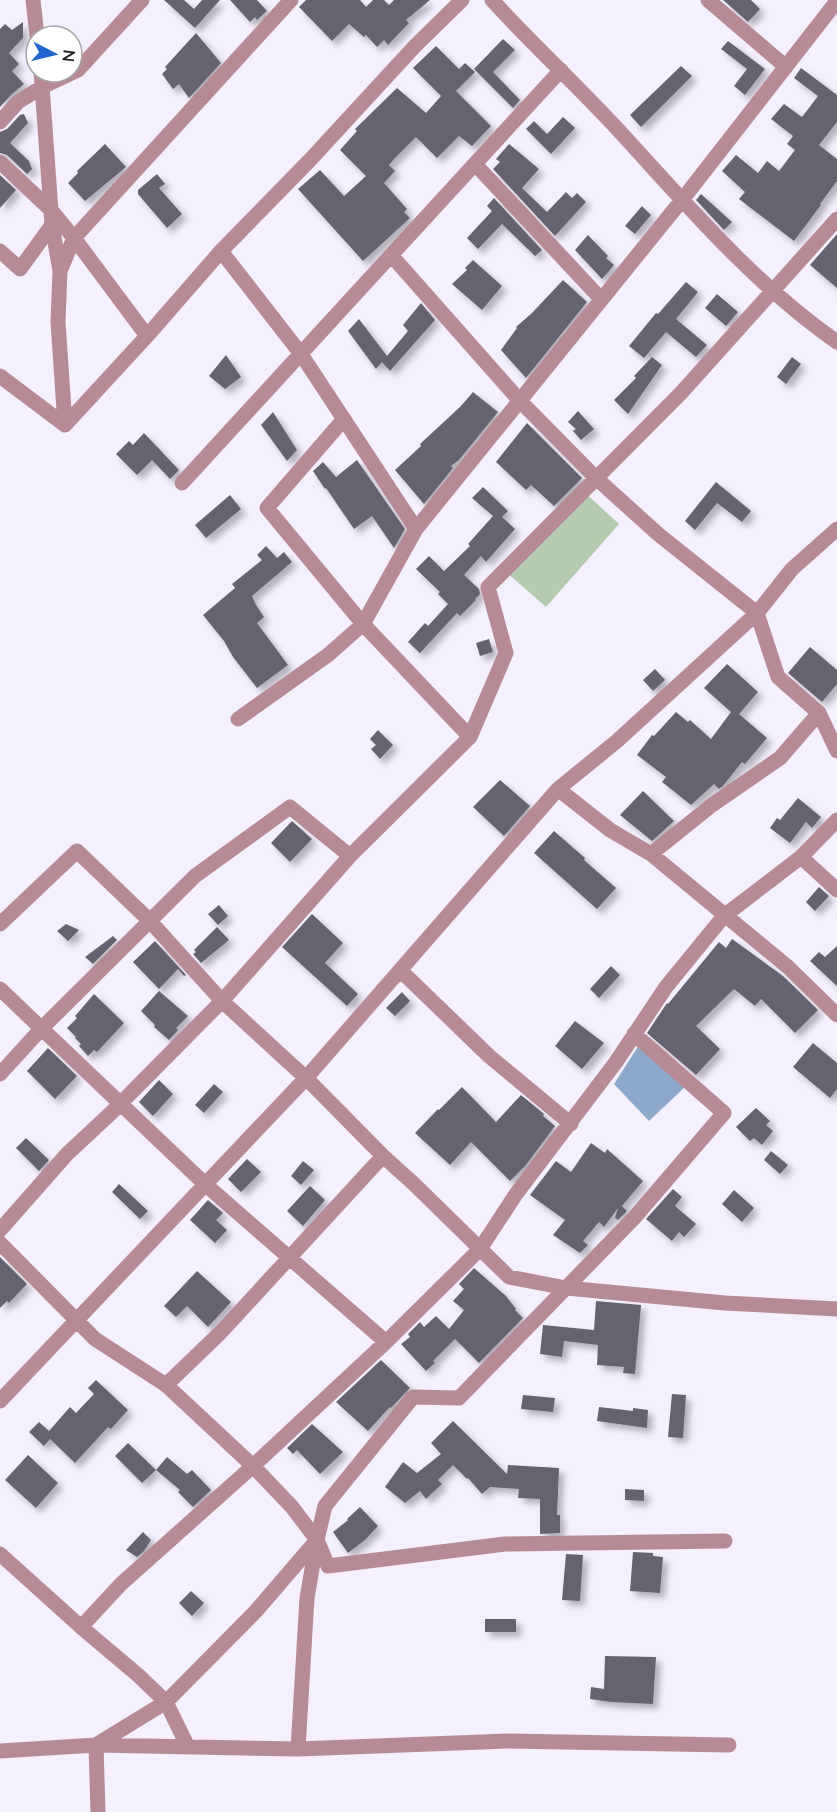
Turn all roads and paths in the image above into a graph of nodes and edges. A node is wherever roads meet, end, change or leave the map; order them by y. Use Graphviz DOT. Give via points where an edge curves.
graph roads {
  1 [pos="33,0"];
  2 [pos="141,0"];
  3 [pos="291,0"];
  4 [pos="462,0"];
  5 [pos="492,0"];
  6 [pos="708,0"];
  7 [pos="837,1"];
  8 [pos="36,24"];
  9 [pos="84,63"];
  10 [pos="786,67"];
  11 [pos="561,70"];
  12 [pos="37,84"];
  13 [pos="41,84"];
  14 [pos="0,122"];
  15 [pos="0,162"];
  16 [pos="475,164"];
  17 [pos="682,200"];
  18 [pos="51,217"];
  19 [pos="837,219"];
  20 [pos="74,238"];
  21 [pos="0,251"];
  22 [pos="221,251"];
  23 [pos="391,255"];
  24 [pos="60,271"];
  25 [pos="773,292"];
  26 [pos="601,299"];
  27 [pos="147,336"];
  28 [pos="837,342"];
  29 [pos="301,354"];
  30 [pos="0,375"];
  31 [pos="520,401"];
  32 [pos="344,419"];
  33 [pos="64,424"];
  34 [pos="596,478"];
  35 [pos="182,483"];
  36 [pos="417,529"];
  37 [pos="837,529"];
  38 [pos="757,613"];
  39 [pos="363,624"];
  40 [pos="819,713"];
  41 [pos="238,718"];
  42 [pos="470,737"];
  43 [pos="837,751"];
  44 [pos="558,789"];
  45 [pos="837,820"];
  46 [pos="651,854"];
  47 [pos="350,856"];
  48 [pos="801,857"];
  49 [pos="837,890"];
  50 [pos="724,916"];
  51 [pos="149,920"];
  52 [pos="0,924"];
  53 [pos="400,970"];
  54 [pos="0,989"];
  55 [pos="222,1001"];
  56 [pos="837,1015"];
  57 [pos="42,1028"];
  58 [pos="634,1034"];
  59 [pos="0,1074"];
  60 [pos="306,1078"];
  61 [pos="119,1103"];
  62 [pos="571,1124"];
  63 [pos="383,1156"];
  64 [pos="206,1185"];
  65 [pos="0,1230"];
  66 [pos="0,1243"];
  67 [pos="480,1249"];
  68 [pos="290,1258"];
  69 [pos="566,1288"];
  70 [pos="837,1309"];
  71 [pos="77,1319"];
  72 [pos="386,1342"];
  73 [pos="166,1385"];
  74 [pos="0,1401"];
  75 [pos="253,1466"];
  76 [pos="317,1540"];
  77 [pos="725,1541"];
  78 [pos="0,1554"];
  79 [pos="81,1628"];
  80 [pos="166,1702"];
  81 [pos="96,1745"];
  82 [pos="729,1745"];
  83 [pos="188,1748"];
  84 [pos="298,1749"];
  85 [pos="0,1751"];
  86 [pos="98,1812"];
  1 -- 8 [label="street"];
  2 -- 9 [label="street"];
  3 -- 20 [label="street"];
  4 -- 22 [label="street"];
  5 -- 11 [label="street"];
  6 -- 10 [label="street"];
  7 -- 10 [label="street"];
  10 -- 17 [label="street"];
  11 -- 16 [label="street"];
  11 -- 17 [label="street"];
  12 -- 14 [label="street"];
  13 -- 18 [label="street"];
  15 -- 18 [label="street"];
  16 -- 23 [label="street"];
  16 -- 26 [label="street"];
  17 -- 25 [label="street"];
  17 -- 26 [label="street"];
  18 -- 20 [label="street"];
  18 -- 21 [label="street" via="20,269"];
  18 -- 24 [label="street"];
  19 -- 25 [label="street"];
  20 -- 24 [label="street"];
  20 -- 27 [label="street"];
  22 -- 27 [label="street"];
  22 -- 29 [label="street"];
  23 -- 29 [label="street"];
  23 -- 31 [label="street"];
  24 -- 33 [label="street" via="58,322"];
  25 -- 28 [label="street"];
  25 -- 34 [label="street"];
  26 -- 31 [label="street"];
  27 -- 33 [label="street"];
  29 -- 32 [label="street"];
  29 -- 35 [label="street"];
  30 -- 33 [label="street"];
  31 -- 34 [label="street"];
  31 -- 36 [label="street"];
  32 -- 36 [label="street"];
  32 -- 39 [label="street" via="267,508"];
  34 -- 38 [label="street" via="658,534"];
  34 -- 42 [label="street" via="488,587 506,653"];
  36 -- 39 [label="street"];
  37 -- 38 [label="street" via="792,569"];
  38 -- 40 [label="street" via="778,677"];
  38 -- 44 [label="street" via="617,741"];
  39 -- 41 [label="street" via="327,655"];
  39 -- 42 [label="street"];
  40 -- 43 [label="street"];
  40 -- 46 [label="street" via="780,758"];
  42 -- 47 [label="street"];
  44 -- 46 [label="street" via="610,830"];
  44 -- 53 [label="street"];
  45 -- 48 [label="street"];
  46 -- 50 [label="street"];
  47 -- 51 [label="street" via="290,807 195,876"];
  47 -- 55 [label="street"];
  48 -- 49 [label="street"];
  48 -- 50 [label="street"];
  50 -- 56 [label="street" via="788,967"];
  50 -- 58 [label="street" via="666,987"];
  51 -- 52 [label="street" via="77,851"];
  51 -- 55 [label="street"];
  51 -- 57 [label="street"];
  53 -- 60 [label="street"];
  53 -- 62 [label="street" via="489,1056"];
  54 -- 57 [label="street"];
  55 -- 60 [label="street"];
  55 -- 61 [label="street"];
  57 -- 59 [label="street"];
  57 -- 61 [label="street"];
  58 -- 62 [label="street"];
  58 -- 69 [label="street" via="724,1113 634,1218"];
  60 -- 63 [label="street"];
  60 -- 64 [label="street"];
  61 -- 64 [label="street"];
  61 -- 65 [label="street" via="67,1154"];
  62 -- 67 [label="street" via="516,1194"];
  63 -- 67 [label="street"];
  63 -- 68 [label="street"];
  64 -- 68 [label="street"];
  64 -- 71 [label="street"];
  66 -- 71 [label="street"];
  67 -- 69 [label="street" via="509,1277"];
  67 -- 72 [label="street"];
  68 -- 72 [label="street"];
  68 -- 73 [label="street"];
  69 -- 70 [label="street"];
  69 -- 76 [label="street" via="459,1398 413,1397 325,1506"];
  71 -- 73 [label="street" via="95,1339"];
  71 -- 74 [label="street"];
  72 -- 75 [label="street"];
  73 -- 75 [label="street"];
  75 -- 76 [label="street"];
  75 -- 79 [label="street" via="121,1584"];
  76 -- 77 [label="street" via="328,1566 505,1544"];
  76 -- 80 [label="street" via="256,1611"];
  76 -- 84 [label="street" via="307,1598"];
  78 -- 79 [label="street"];
  79 -- 80 [label="street"];
  80 -- 81 [label="street"];
  80 -- 83 [label="street"];
  81 -- 83 [label="street"];
  81 -- 85 [label="street"];
  81 -- 86 [label="street"];
  82 -- 84 [label="street" via="508,1741"];
  83 -- 84 [label="street"];
}
